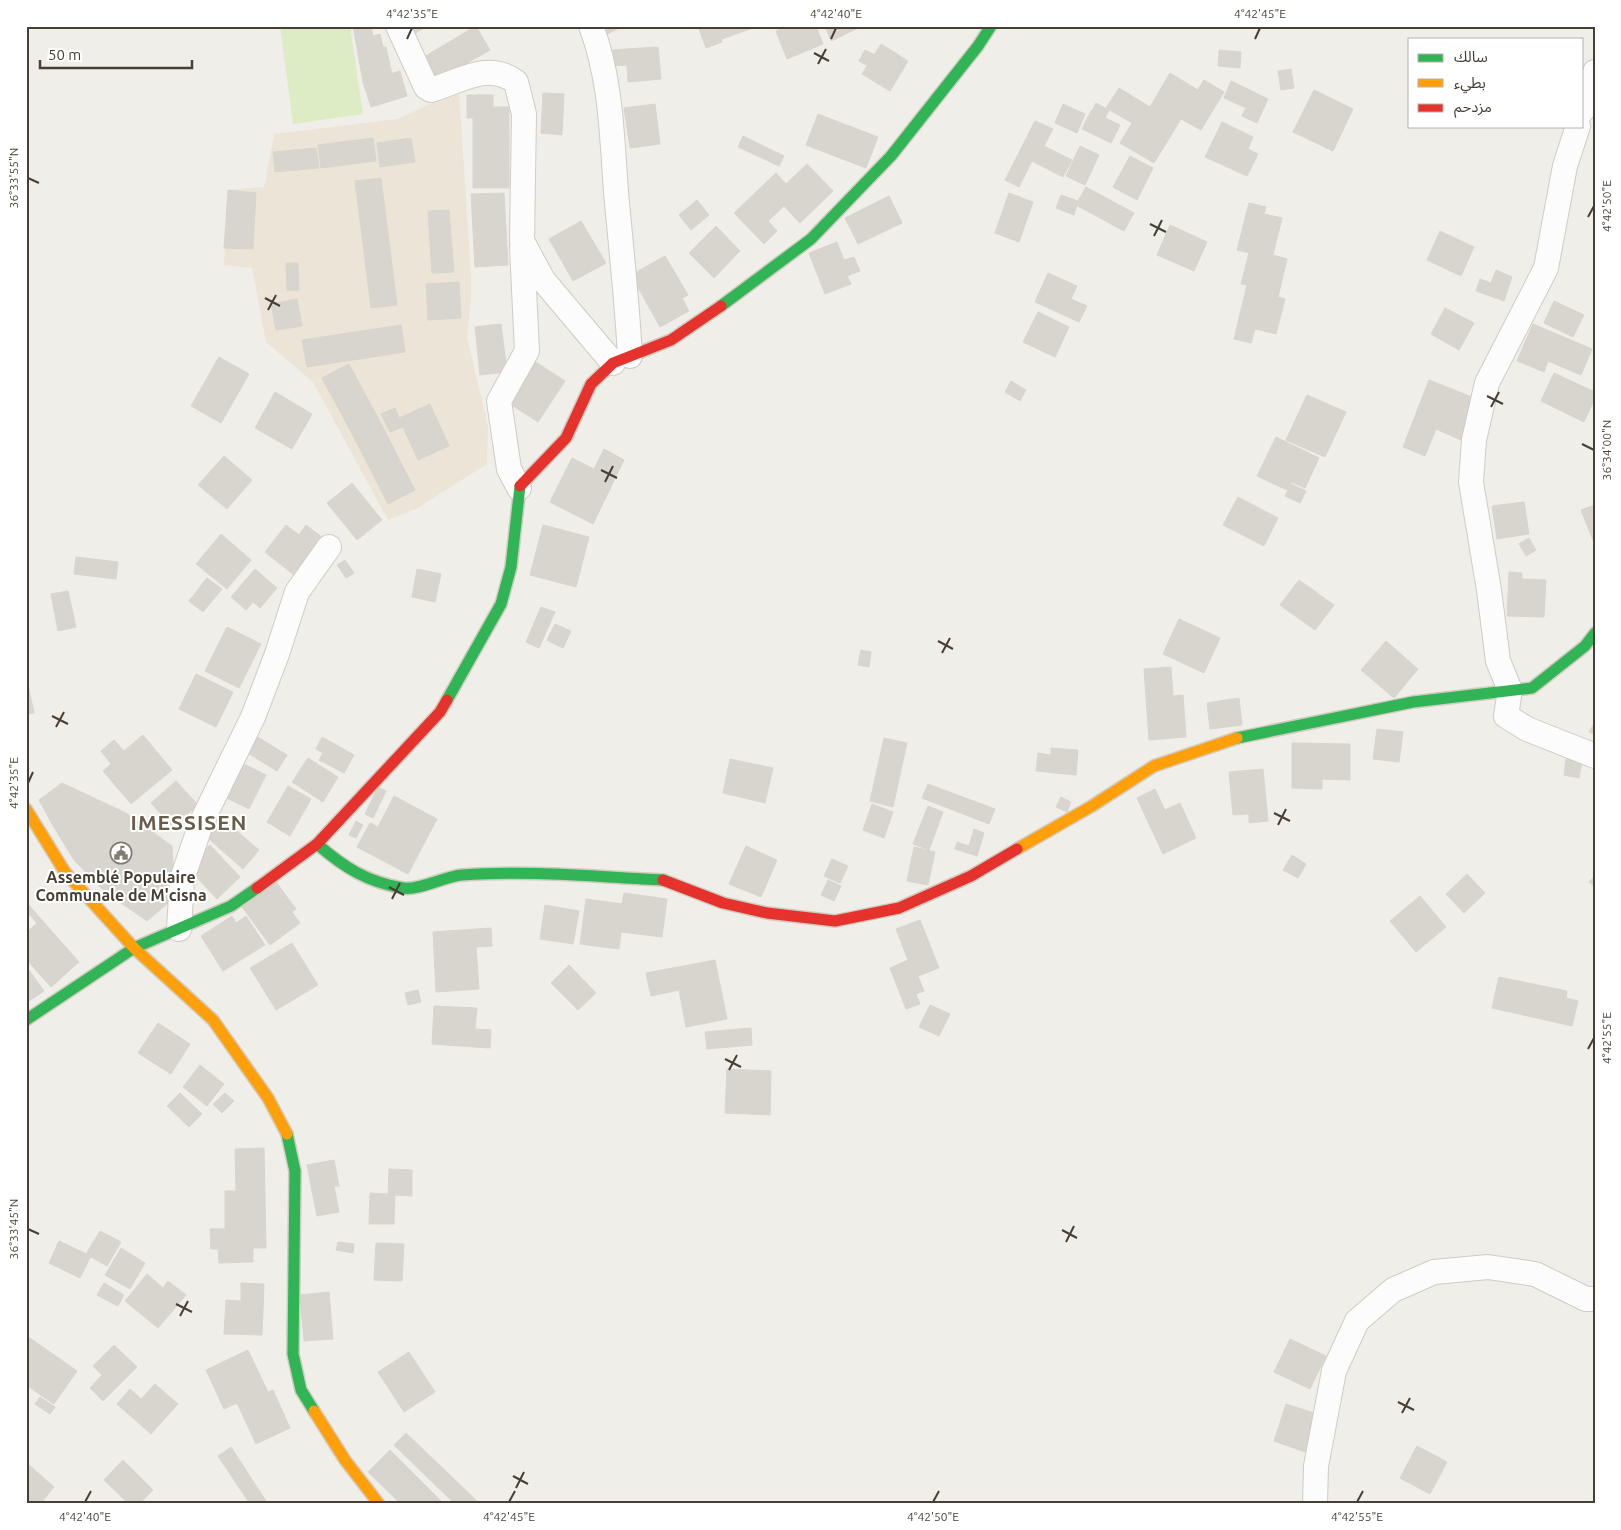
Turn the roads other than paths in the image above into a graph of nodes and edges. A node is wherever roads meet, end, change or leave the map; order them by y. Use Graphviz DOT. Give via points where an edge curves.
graph roads {
  1 [pos="398,26"];
  2 [pos="591,26"];
  3 [pos="991,26"];
  4 [pos="1595,72"];
  5 [pos="1584,106"];
  6 [pos="1577,128"];
  7 [pos="522,241"];
  8 [pos="621,359"];
  9 [pos="519,488"];
  10 [pos="329,546"];
  11 [pos="1595,633"];
  12 [pos="1510,690"];
  13 [pos="1595,756"];
  14 [pos="26,809"];
  15 [pos="317,844"];
  16 [pos="179,929"];
  17 [pos="134,948"];
  18 [pos="26,1020"];
  19 [pos="1595,1299"];
  20 [pos="379,1504"];
  21 [pos="1316,1504"];
  1 -- 7 [label="street" via="426,87 431,90 479,72 498,72 516,82 524,114"];
  2 -- 8 [label="street" via="597,42 610,115 628,303"];
  3 -- 8 [label="street" via="891,156 811,239 671,340"];
  4 -- 5 [label="street"];
  6 -- 12 [label="street" via="1565,166 1546,268 1487,383 1474,440 1471,482 1498,661"];
  7 -- 8 [label="street" via="543,280"];
  7 -- 9 [label="street" via="527,351 499,401 509,469"];
  8 -- 9 [label="street" via="591,384 566,438"];
  9 -- 15 [label="street" via="511,567 502,604 440,712"];
  10 -- 16 [label="street" via="297,592 253,717 202,820 182,878"];
  11 -- 12 [label="street" via="1584,646 1532,688"];
  12 -- 13 [label="street" via="1506,716 1527,729"];
  12 -- 15 [label="street" via="1413,702 1247,734 1173,759 1154,766 971,876 899,908 835,921 767,914 723,903 667,880 470,875 406,889 372,881 343,866"];
  14 -- 17 [label="street" via="65,872"];
  15 -- 16 [label="street" via="232,906"];
  16 -- 17 [label="street"];
  17 -- 18 [label="street"];
  17 -- 20 [label="street" via="213,1020 268,1098 286,1132 296,1171 293,1354 301,1390 345,1460"];
  19 -- 21 [label="street" via="1586,1299 1535,1274 1488,1267 1434,1272 1393,1290 1357,1321 1334,1371 1316,1466"];
}
